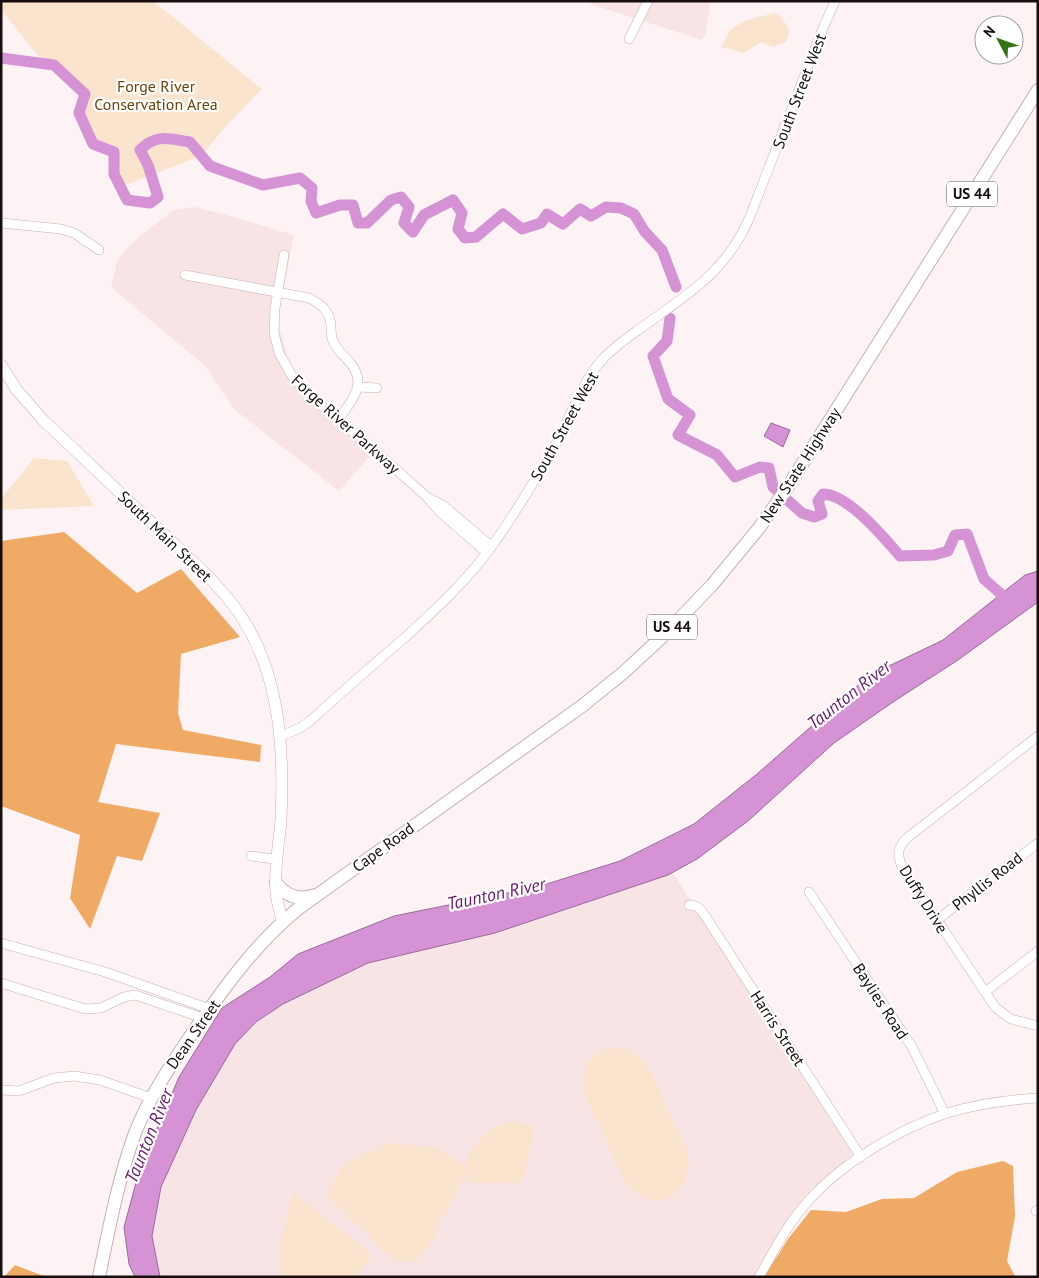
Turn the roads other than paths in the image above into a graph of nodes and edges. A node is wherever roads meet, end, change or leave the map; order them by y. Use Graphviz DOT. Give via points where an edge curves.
graph roads {
  1 [pos="648,1"];
  2 [pos="835,1"];
  3 [pos="630,39"];
  4 [pos="1038,90"];
  5 [pos="1,223"];
  6 [pos="99,250"];
  7 [pos="284,255"];
  8 [pos="185,275"];
  9 [pos="278,292"];
  10 [pos="1,365"];
  11 [pos="358,387"];
  12 [pos="376,388"];
  13 [pos="338,420"];
  14 [pos="489,549"];
  15 [pos="281,736"];
  16 [pos="1038,736"];
  17 [pos="486,774"];
  18 [pos="280,832"];
  19 [pos="1038,843"];
  20 [pos="251,856"];
  21 [pos="274,859"];
  22 [pos="276,883"];
  23 [pos="322,892"];
  24 [pos="810,892"];
  25 [pos="689,905"];
  26 [pos="937,920"];
  27 [pos="282,922"];
  28 [pos="1,943"];
  29 [pos="1038,951"];
  30 [pos="1,983"];
  31 [pos="985,992"];
  32 [pos="206,1014"];
  33 [pos="1038,1026"];
  34 [pos="1,1090"];
  35 [pos="151,1098"];
  36 [pos="1038,1098"];
  37 [pos="945,1114"];
  38 [pos="861,1156"];
  39 [pos="99,1277"];
  40 [pos="759,1277"];
  1 -- 3 [label="street"];
  2 -- 14 [label="street, South Street West" via="736,245 705,281 625,339 598,365 544,466"];
  4 -- 17 [label="highway, New State Highway / US 44" via="777,504 727,568 651,648 582,706"];
  5 -- 6 [label="street" via="74,232"];
  7 -- 9 [label="street, Forge River Parkway"];
  8 -- 9 [label="street"];
  9 -- 11 [label="street" via="309,298 326,310 332,339 352,365"];
  9 -- 13 [label="street, Forge River Parkway" via="274,325 279,353 296,381"];
  10 -- 15 [label="main road, South Main Street" via="16,389 43,420 206,574 239,613 263,662"];
  11 -- 12 [label="street"];
  11 -- 13 [label="street" via="356,396"];
  13 -- 14 [label="street, Forge River Parkway" via="439,511"];
  14 -- 15 [label="street, South Street West" via="429,616 310,721"];
  15 -- 18 [label="main road"];
  16 -- 26 [label="street, Duffy Drive" via="899,847 902,867"];
  17 -- 23 [label="highway, Cape Road / US 44"];
  18 -- 21 [label="main road"];
  18 -- 22 [label="main road"];
  19 -- 26 [label="street, Phyllis Road"];
  20 -- 21 [label="street"];
  21 -- 27 [label="main road" via="270,901 271,908"];
  22 -- 23 [label="highway" via="296,898"];
  22 -- 27 [label="main road"];
  23 -- 27 [label="highway, Cape Road / US 44"];
  24 -- 37 [label="street, Baylies Road" via="912,1047"];
  25 -- 38 [label="street, Harris Street" via="702,911"];
  26 -- 31 [label="street, Duffy Drive"];
  27 -- 32 [label="highway, Dean Street / US 44" via="243,964"];
  28 -- 32 [label="street" via="105,972"];
  29 -- 31 [label="street"];
  30 -- 32 [label="street" via="82,1008 101,1008 124,997 135,996"];
  31 -- 33 [label="street, Duffy Drive" via="1007,1017"];
  32 -- 35 [label="highway, Dean Street / US 44"];
  34 -- 35 [label="street" via="19,1091 54,1078 74,1076 100,1080"];
  35 -- 39 [label="highway, Dean Street / US 44" via="124,1167"];
  36 -- 37 [label="street" via="993,1102"];
  37 -- 38 [label="street"];
  38 -- 40 [label="street" via="826,1182 805,1204"];
}
